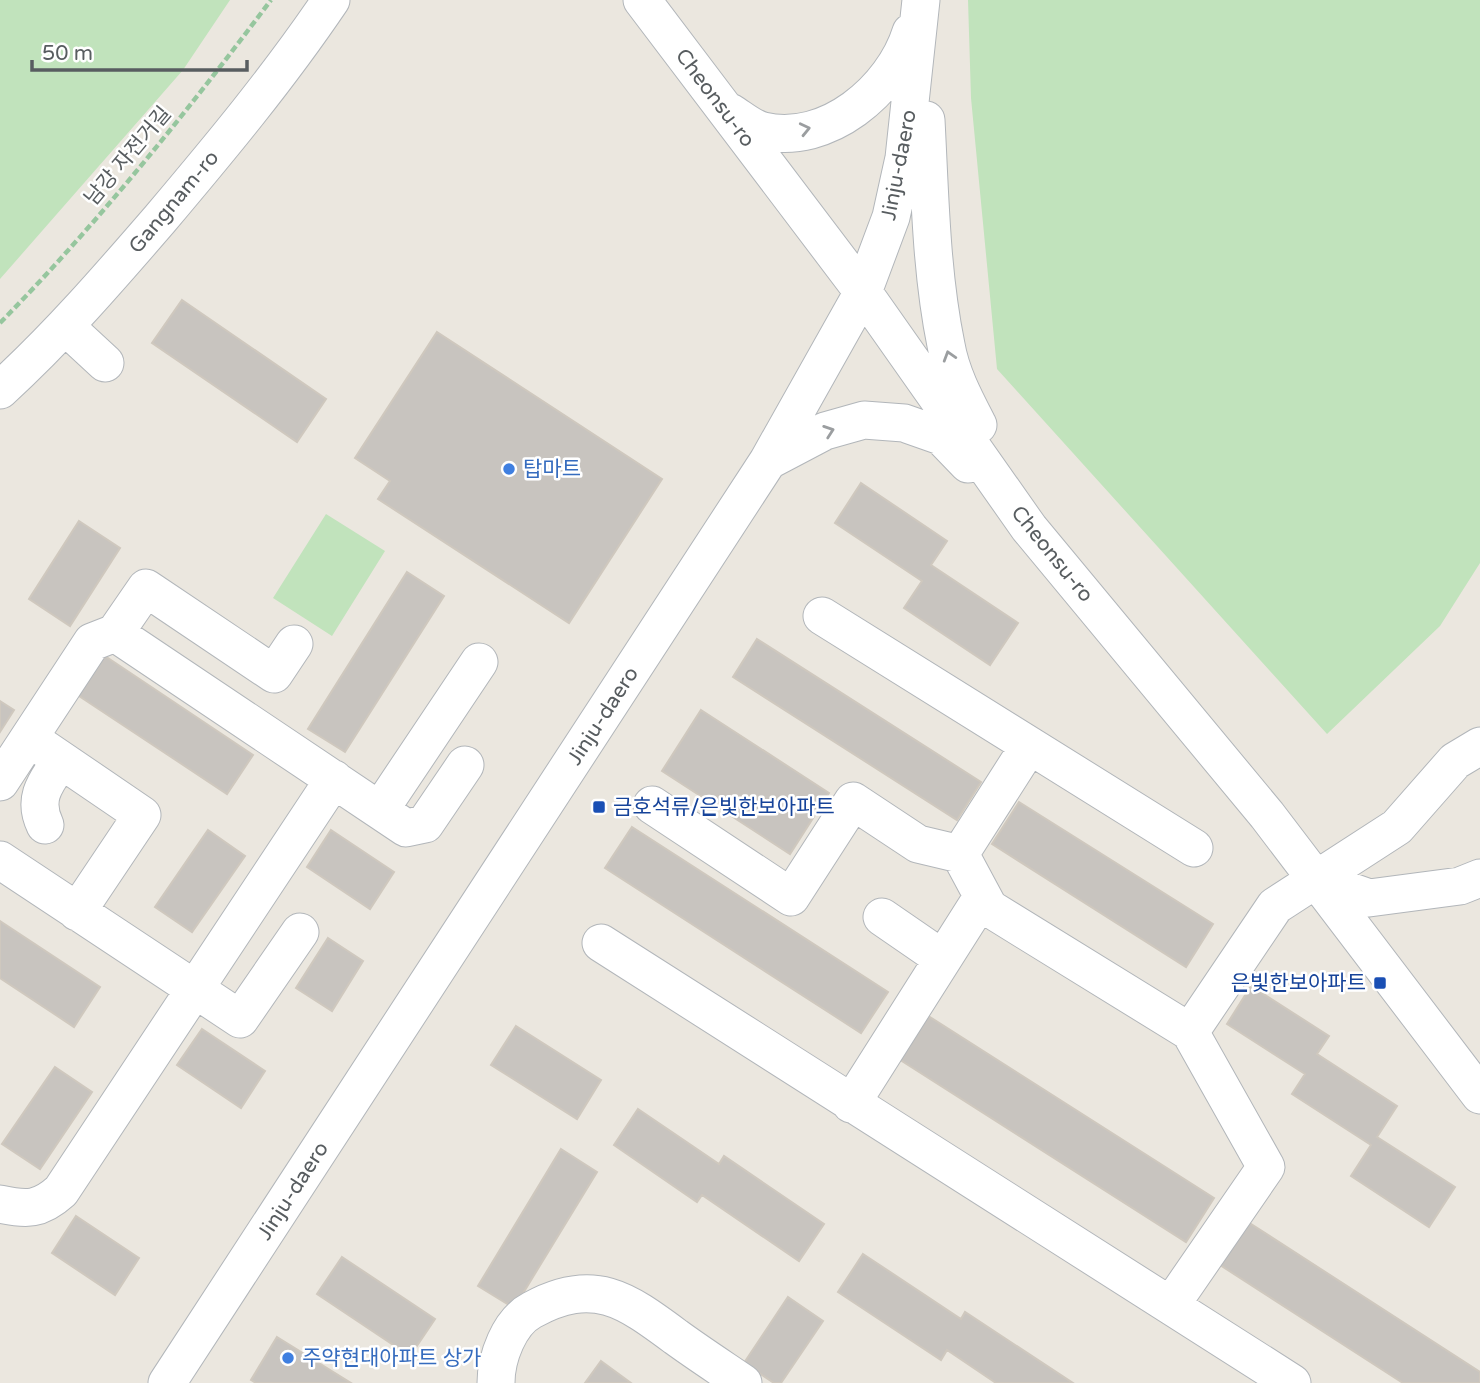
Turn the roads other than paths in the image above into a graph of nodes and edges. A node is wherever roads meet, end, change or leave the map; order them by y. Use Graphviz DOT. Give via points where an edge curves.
graph roads {
  1 [pos="331,0"];
  2 [pos="642,0"];
  3 [pos="921,0"];
  4 [pos="720,106"];
  5 [pos="863,292"];
  6 [pos="65,326"];
  7 [pos="105,363"];
  8 [pos="0,390"];
  9 [pos="768,461"];
  10 [pos="1029,528"];
  11 [pos="822,616"];
  12 [pos="115,633"];
  13 [pos="294,644"];
  14 [pos="479,662"];
  15 [pos="29,738"];
  16 [pos="1029,746"];
  17 [pos="1480,746"];
  18 [pos="61,760"];
  19 [pos="465,765"];
  20 [pos="334,779"];
  21 [pos="0,782"];
  22 [pos="652,805"];
  23 [pos="380,810"];
  24 [pos="45,825"];
  25 [pos="1194,848"];
  26 [pos="960,854"];
  27 [pos="0,860"];
  28 [pos="1480,877"];
  29 [pos="1315,879"];
  30 [pos="981,899"];
  31 [pos="77,912"];
  32 [pos="883,917"];
  33 [pos="300,932"];
  34 [pos="601,943"];
  35 [pos="943,959"];
  36 [pos="195,991"];
  37 [pos="1190,1032"];
  38 [pos="1480,1095"];
  39 [pos="851,1104"];
  40 [pos="0,1204"];
  41 [pos="1171,1305"];
  42 [pos="167,1383"];
  43 [pos="496,1383"];
  44 [pos="743,1383"];
  45 [pos="1292,1383"];
  1 -- 6 [label="street, Gangnam-ro" via="222,146"];
  2 -- 4 [label="street, Cheonsu-ro"];
  4 -- 3 [label="street, one-way" via="759,130 781,134 814,128 849,113 880,88 904,54"];
  3 -- 5 [label="street, Jinju-daero" via="904,159 891,217"];
  10 -- 3 [label="street, one-way" via="959,387 946,347 929,202"];
  4 -- 5 [label="street, Cheonsu-ro"];
  5 -- 9 [label="street, Jinju-daero"];
  5 -- 10 [label="street, Cheonsu-ro"];
  6 -- 7 [label="street"];
  6 -- 8 [label="street, Gangnam-ro"];
  9 -- 10 [label="street, one-way" via="825,431 864,421 904,423 941,436"];
  9 -- 42 [label="street, Jinju-daero"];
  10 -- 29 [label="street, Cheonsu-ro"];
  11 -- 16 [label="street"];
  12 -- 13 [label="street" via="146,588 274,674"];
  12 -- 15 [label="street" via="92,642"];
  12 -- 20 [label="street"];
  14 -- 23 [label="street"];
  15 -- 18 [label="street"];
  15 -- 21 [label="street"];
  16 -- 25 [label="street"];
  16 -- 26 [label="street"];
  17 -- 29 [label="street" via="1455,761 1397,827"];
  18 -- 24 [label="street" via="41,788 40,815"];
  18 -- 31 [label="street" via="142,815"];
  19 -- 23 [label="street" via="425,824 406,828"];
  20 -- 23 [label="street"];
  20 -- 36 [label="street"];
  22 -- 26 [label="street" via="791,897 853,801 918,844"];
  26 -- 30 [label="street"];
  27 -- 31 [label="street"];
  28 -- 29 [label="street" via="1460,886 1369,898"];
  29 -- 37 [label="street" via="1275,906"];
  29 -- 38 [label="street, Cheonsu-ro"];
  30 -- 35 [label="street"];
  30 -- 37 [label="street"];
  31 -- 36 [label="street"];
  32 -- 35 [label="street"];
  33 -- 36 [label="street" via="240,1019"];
  34 -- 39 [label="street"];
  35 -- 39 [label="street"];
  36 -- 40 [label="street" via="61,1191 38,1208"];
  37 -- 41 [label="street" via="1266,1167"];
  39 -- 41 [label="street"];
  41 -- 45 [label="street"];
  43 -- 44 [label="street" via="496,1366 521,1315 551,1299 587,1293 626,1301"];
}
